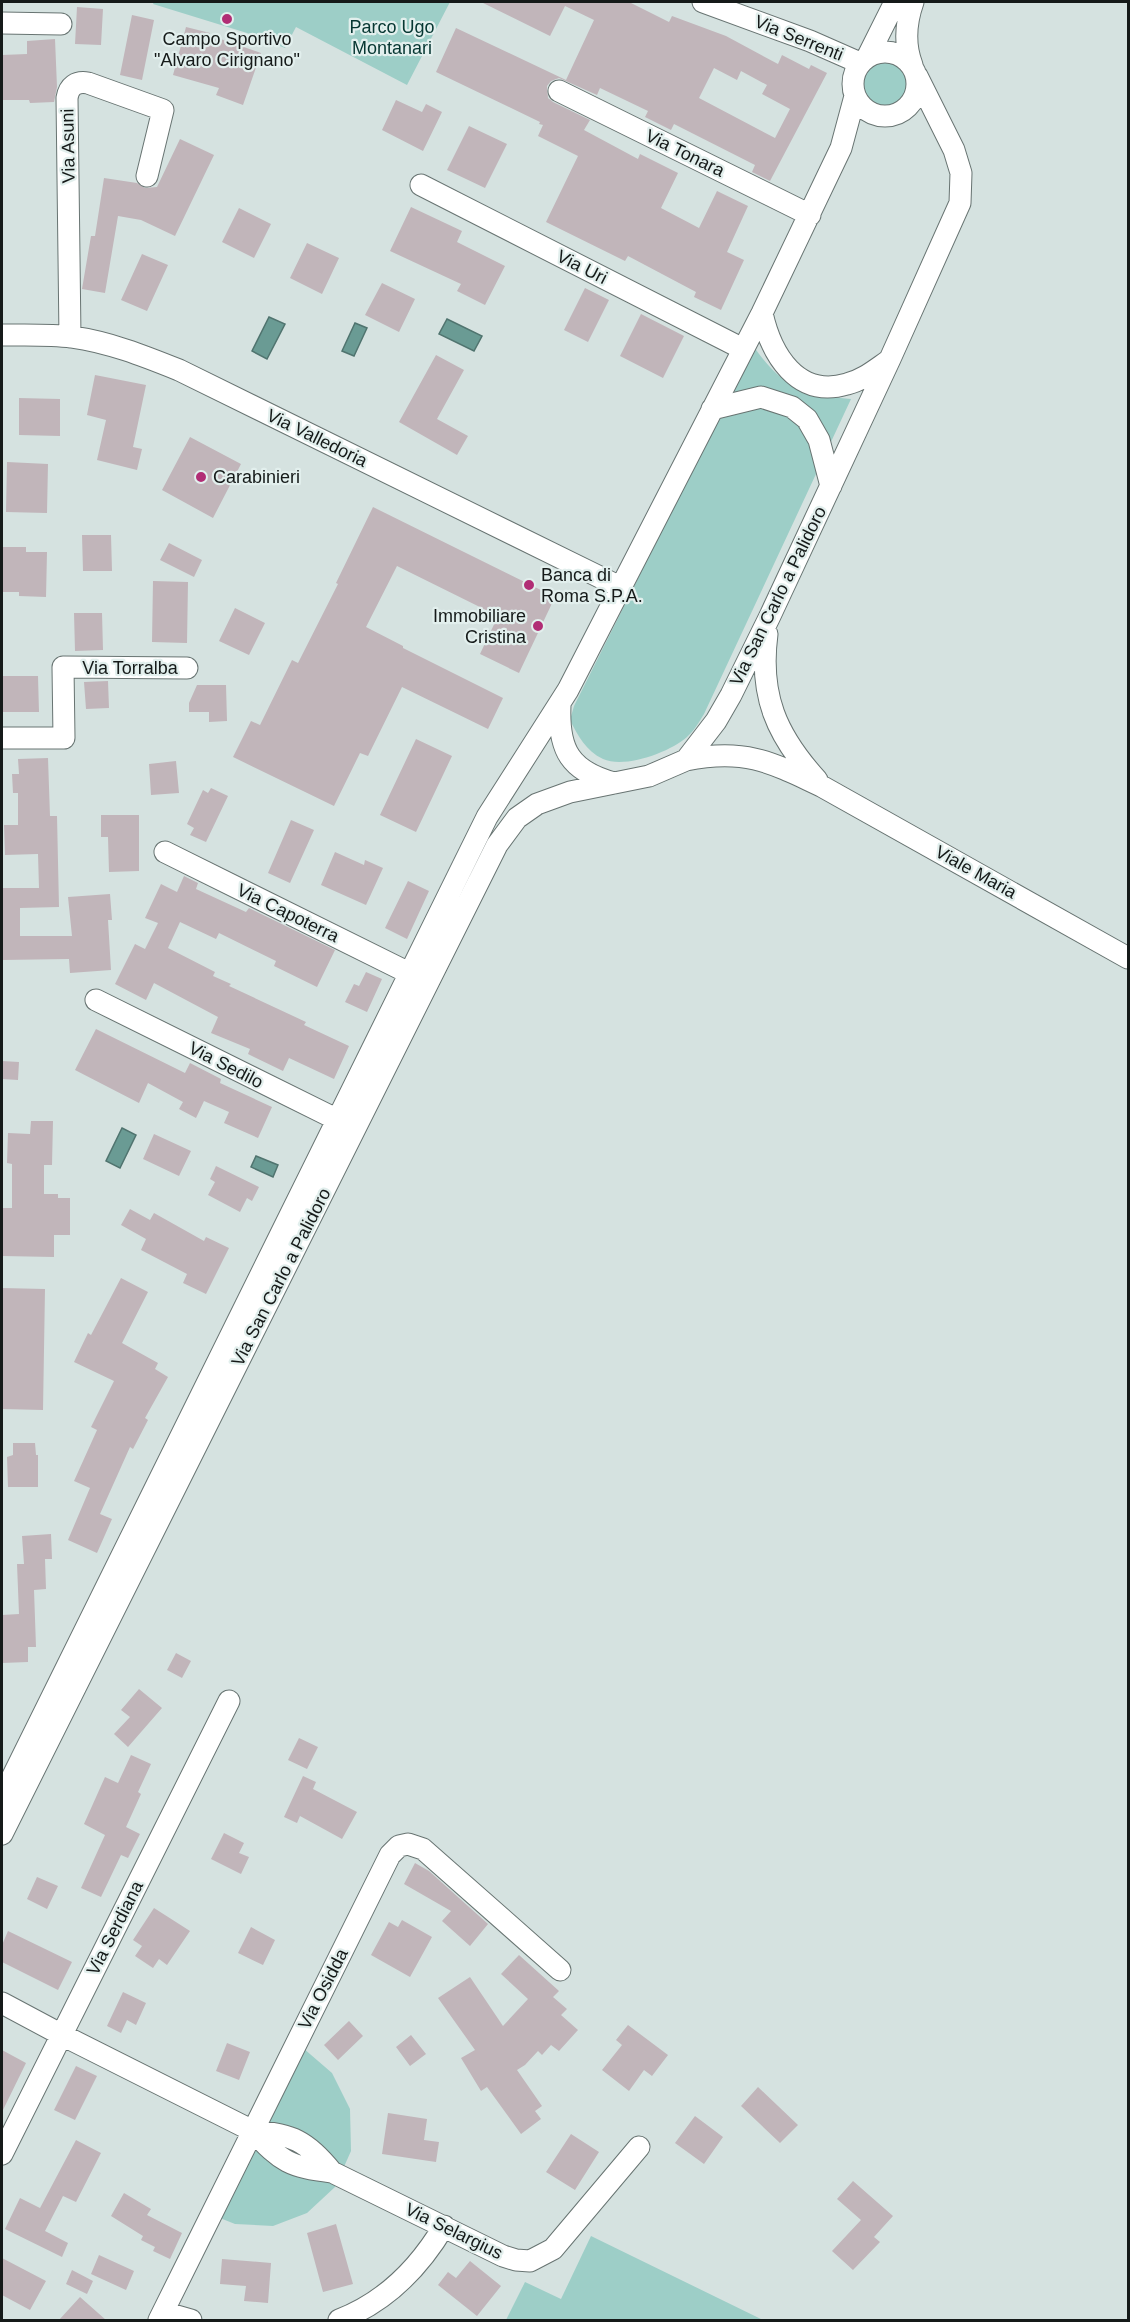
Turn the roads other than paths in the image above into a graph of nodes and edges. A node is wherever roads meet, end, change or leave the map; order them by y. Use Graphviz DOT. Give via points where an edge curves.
graph roads {
  1 [pos="703,2"];
  2 [pos="894,2"];
  3 [pos="913,2"];
  4 [pos="2,23"];
  5 [pos="61,24"];
  6 [pos="864,59"];
  7 [pos="914,70"];
  8 [pos="559,91"];
  9 [pos="855,96"];
  10 [pos="147,176"];
  11 [pos="421,185"];
  12 [pos="810,215"];
  13 [pos="762,313"];
  14 [pos="2,335"];
  15 [pos="69,337"];
  16 [pos="743,349"];
  17 [pos="890,359"];
  18 [pos="712,409"];
  19 [pos="831,486"];
  20 [pos="620,586"];
  21 [pos="769,618"];
  22 [pos="187,668"];
  23 [pos="560,705"];
  24 [pos="2,738"];
  25 [pos="686,760"];
  26 [pos="616,783"];
  27 [pos="823,787"];
  28 [pos="165,852"];
  29 [pos="1128,958"];
  30 [pos="411,974"];
  31 [pos="96,1000"];
  32 [pos="346,1125"];
  33 [pos="229,1701"];
  34 [pos="2,1798"];
  35 [pos="2,1834"];
  36 [pos="560,1970"];
  37 [pos="2,2002"];
  38 [pos="62,2035"];
  39 [pos="253,2131"];
  40 [pos="639,2147"];
  41 [pos="2,2154"];
  42 [pos="444,2226"];
  43 [pos="161,2316"];
  44 [pos="191,2320"];
  45 [pos="339,2320"];
  1 -- 6 [label="street, Via Serrenti"];
  2 -- 6 [label="street"];
  3 -- 7 [label="street, Via San Carlo a Palidoro" via="906,38"];
  4 -- 5 [label="street"];
  6 -- 7 [label="street" via="879,52 892,52 903,57"];
  6 -- 9 [label="street" via="854,73"];
  7 -- 9 [label="street" via="915,97 900,113 890,116 869,112"];
  7 -- 17 [label="street, Via San Carlo a Palidoro" via="954,150 961,173 961,196"];
  8 -- 12 [label="street, Via Tonara"];
  9 -- 12 [label="street, Via San Carlo a Palidoro" via="841,148"];
  10 -- 15 [label="street, Via Asuni" via="163,110 88,83 70,88"];
  11 -- 16 [label="street, Via Uri"];
  12 -- 13 [label="street, Via San Carlo a Palidoro"];
  13 -- 16 [label="street, Via San Carlo a Palidoro"];
  13 -- 17 [label="street" via="779,359 790,371 810,382 827,386 847,384"];
  14 -- 15 [label="street, Via Valledoria"];
  15 -- 20 [label="street, Via Valledoria" via="132,351 179,370"];
  16 -- 18 [label="street, Via San Carlo a Palidoro"];
  17 -- 19 [label="street, Via San Carlo a Palidoro"];
  18 -- 19 [label="street" via="761,397 792,407 807,419 819,440"];
  18 -- 20 [label="street, Via San Carlo a Palidoro"];
  19 -- 21 [label="street, Via San Carlo a Palidoro"];
  20 -- 23 [label="street, Via San Carlo a Palidoro"];
  21 -- 25 [label="street, Via San Carlo a Palidoro" via="716,721"];
  21 -- 27 [label="street, Viale Maria" via="764,669 771,707 789,746"];
  22 -- 24 [label="street, Via Torralba" via="63,667 64,738"];
  23 -- 26 [label="street, Via San Carlo a Palidoro" via="560,730 568,757 590,774"];
  23 -- 30 [label="street, Via San Carlo a Palidoro" via="487,817"];
  25 -- 26 [label="street, Via San Carlo a Palidoro" via="649,776"];
  25 -- 27 [label="street, Viale Maria" via="726,754 751,757"];
  26 -- 32 [label="street, Via San Carlo a Palidoro" via="559,795 532,807 510,826"];
  27 -- 29 [label="street, Viale Maria"];
  28 -- 30 [label="street, Via Capoterra"];
  30 -- 32 [label="street, Via San Carlo a Palidoro"];
  31 -- 32 [label="street, Via Sedilo"];
  32 -- 34 [label="street, Via San Carlo a Palidoro"];
  32 -- 35 [label="street, Via San Carlo a Palidoro"];
  33 -- 38 [label="street, Via Serdiana"];
  36 -- 39 [label="street, Via Osidda" via="423,1849 413,1844 399,1846 390,1855"];
  37 -- 38 [label="street"];
  38 -- 39 [label="street"];
  38 -- 41 [label="street, Via Serdiana"];
  39 -- 42 [label="street, Via Selargius" via="299,2140 332,2172"];
  39 -- 43 [label="street, Via Osidda"];
  40 -- 42 [label="street, Via Selargius" via="557,2245 539,2258 509,2258"];
  42 -- 45 [label="street" via="406,2277 374,2302"];
  43 -- 44 [label="street"];
}
